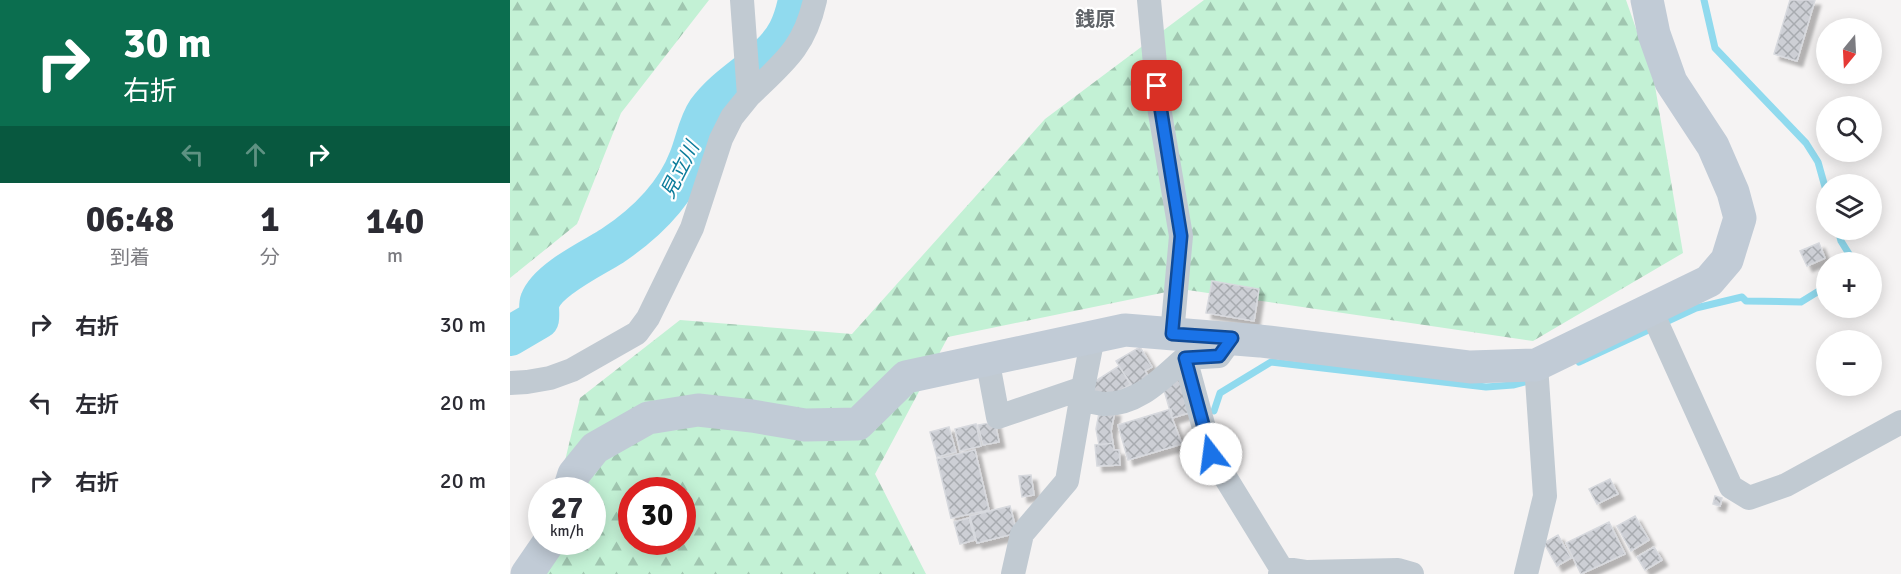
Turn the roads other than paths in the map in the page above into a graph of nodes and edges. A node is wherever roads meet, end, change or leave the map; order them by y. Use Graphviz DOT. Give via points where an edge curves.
graph roads {
  1 [pos="742,0"];
  2 [pos="815,0"];
  3 [pos="1149,0"];
  4 [pos="1647,0"];
  5 [pos="747,79"];
  6 [pos="1650,308"];
  7 [pos="1093,337"];
  8 [pos="1179,346"];
  9 [pos="987,358"];
  10 [pos="1536,364"];
  11 [pos="510,383"];
  12 [pos="1082,394"];
  13 [pos="1901,422"];
  14 [pos="573,477"];
  15 [pos="540,555"];
  16 [pos="1280,571"];
  17 [pos="527,574"];
  18 [pos="1013,574"];
  19 [pos="1412,574"];
  20 [pos="1526,574"];
  1 -- 5 [label="street"];
  2 -- 5 [label="street" via="800,43 790,55"];
  3 -- 8 [label="street" via="1159,107 1181,236"];
  4 -- 6 [label="street" via="1671,81 1713,146 1740,218 1727,260 1709,281"];
  5 -- 11 [label="street" via="721,139 692,228 637,333 572,370 550,378"];
  6 -- 10 [label="street"];
  6 -- 13 [label="street" via="1731,487 1749,498 1786,484"];
  7 -- 8 [label="street" via="1125,330"];
  7 -- 9 [label="street"];
  7 -- 12 [label="street"];
  8 -- 10 [label="street" via="1232,338 1470,367"];
  8 -- 12 [label="street" via="1144,393 1105,404"];
  8 -- 16 [label="street" via="1211,454"];
  9 -- 12 [label="street" via="998,417"];
  9 -- 14 [label="street" via="906,377 858,424 805,425 698,410 648,418 595,448"];
  10 -- 20 [label="street" via="1545,496"];
  12 -- 18 [label="street" via="1067,481 1022,534"];
  15 -- 17 [label="street"];
  16 -- 19 [label="street" via="1398,570"];
}
